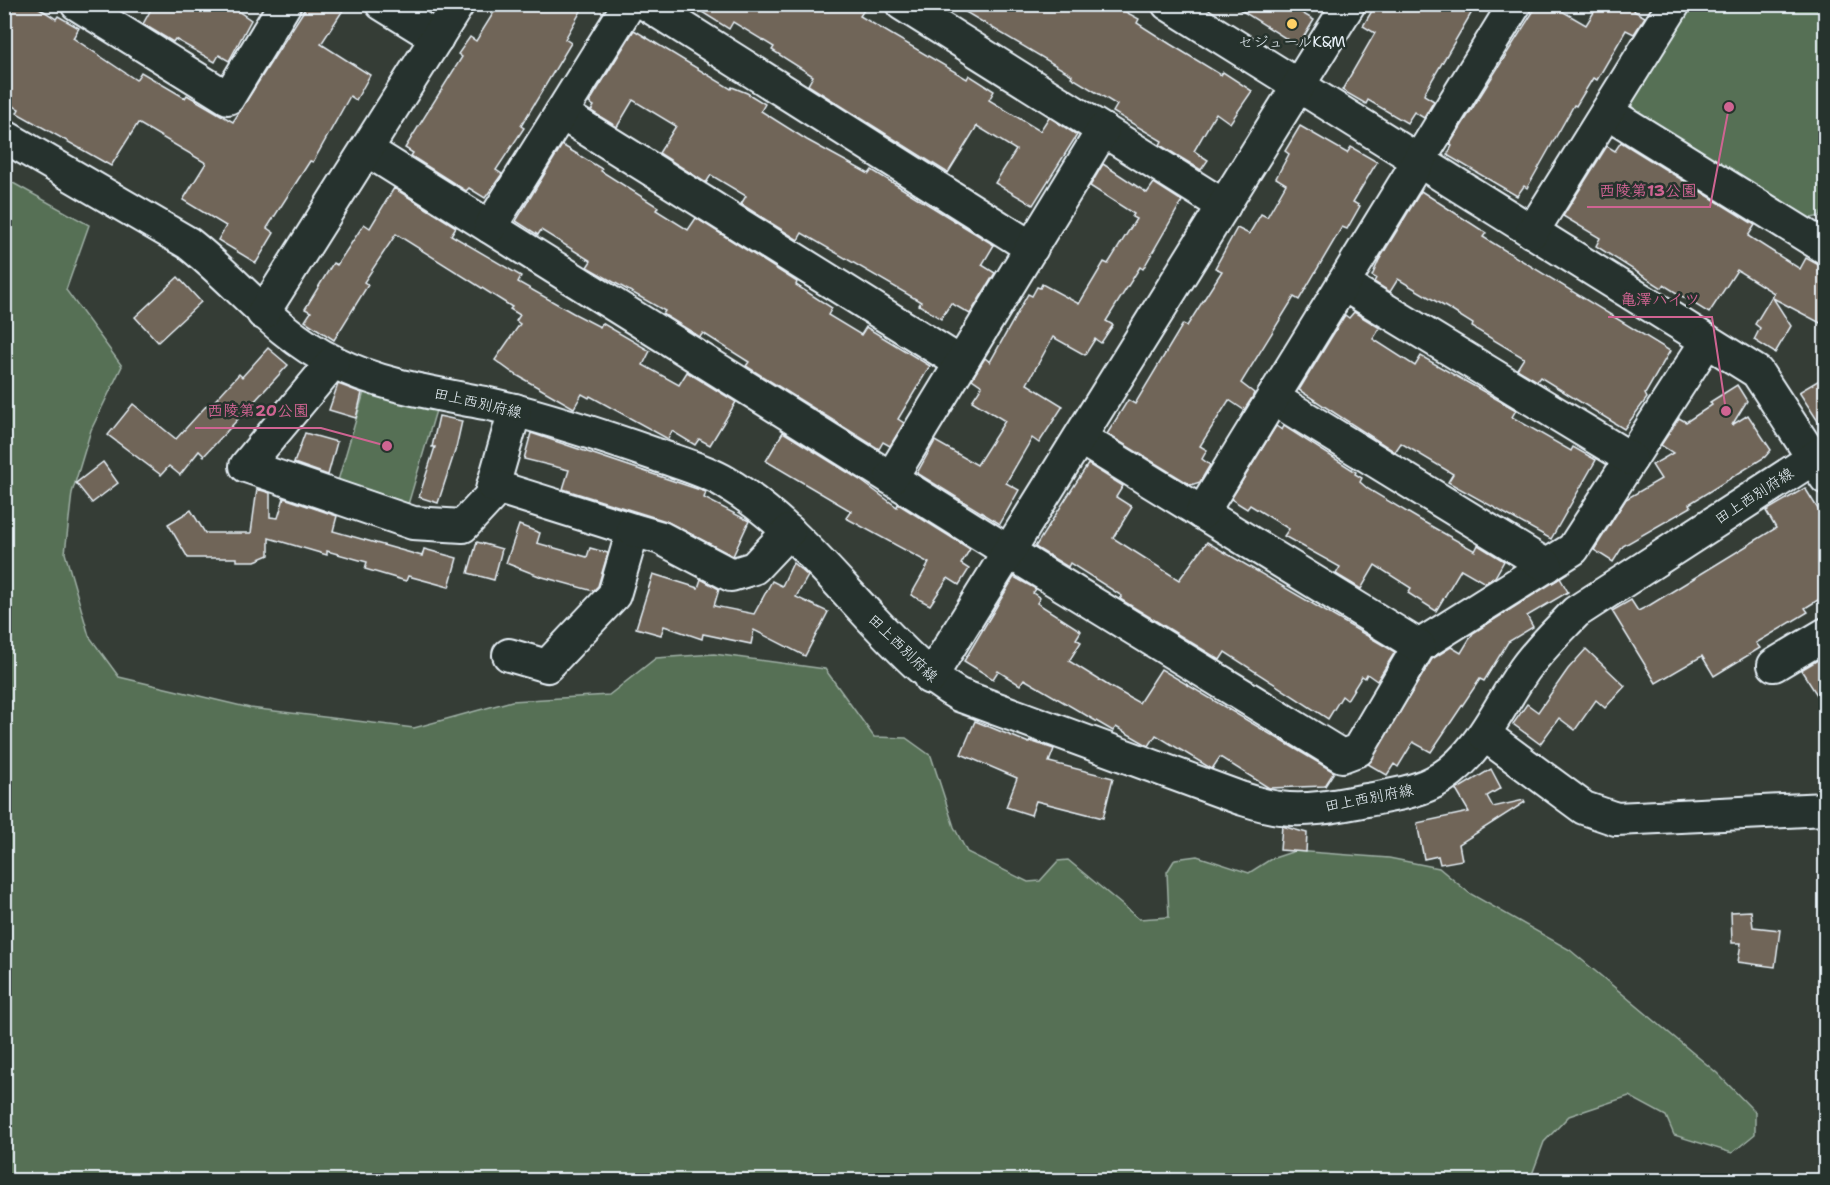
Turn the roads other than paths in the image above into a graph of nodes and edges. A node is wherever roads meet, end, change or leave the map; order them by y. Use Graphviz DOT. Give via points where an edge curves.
graph roads {
  1 [pos="77,4"];
  2 [pos="285,4"];
  3 [pos="382,4"];
  4 [pos="458,4"];
  5 [pos="629,4"];
  6 [pos="646,4"];
  7 [pos="1349,4"];
  8 [pos="1515,4"];
  9 [pos="1674,4"];
  10 [pos="903,5"];
  11 [pos="1176,7"];
  12 [pos="117,15"];
  13 [pos="437,38"];
  14 [pos="1299,86"];
  15 [pos="1607,112"];
  16 [pos="561,113"];
  17 [pos="1103,130"];
  18 [pos="4,136"];
  19 [pos="367,150"];
  20 [pos="1419,161"];
  21 [pos="1224,206"];
  22 [pos="490,227"];
  23 [pos="1532,232"];
  24 [pos="1823,242"];
  25 [pos="1032,248"];
  26 [pos="1343,284"];
  27 [pos="263,313"];
  28 [pos="1707,341"];
  29 [pos="333,362"];
  30 [pos="961,363"];
  31 [pos="1273,398"];
  32 [pos="515,410"];
  33 [pos="1080,438"];
  34 [pos="1631,459"];
  35 [pos="1821,462"];
  36 [pos="891,478"];
  37 [pos="494,486"];
  38 [pos="1202,513"];
  39 [pos="633,530"];
  40 [pos="789,531"];
  41 [pos="1009,552"];
  42 [pos="1547,566"];
  43 [pos="1826,634"];
  44 [pos="1419,646"];
  45 [pos="509,655"];
  46 [pos="1774,665"];
  47 [pos="930,678"];
  48 [pos="1485,735"];
  49 [pos="1826,808"];
  1 -- 12 [label="street"];
  2 -- 12 [label="street" via="228,98"];
  3 -- 13 [label="street"];
  4 -- 13 [label="street"];
  5 -- 16 [label="street"];
  6 -- 25 [label="street"];
  7 -- 14 [label="street"];
  8 -- 20 [label="street"];
  9 -- 15 [label="street"];
  10 -- 17 [label="street"];
  11 -- 14 [label="street"];
  13 -- 19 [label="street"];
  14 -- 20 [label="street"];
  14 -- 21 [label="street"];
  15 -- 23 [label="street"];
  15 -- 24 [label="street"];
  16 -- 22 [label="street"];
  16 -- 30 [label="street"];
  17 -- 21 [label="street"];
  17 -- 25 [label="street"];
  18 -- 27 [label="street, 田上西別府線" via="189,243"];
  19 -- 22 [label="street"];
  19 -- 27 [label="street"];
  20 -- 23 [label="street"];
  20 -- 26 [label="street"];
  21 -- 33 [label="street"];
  22 -- 36 [label="street"];
  23 -- 28 [label="street"];
  25 -- 30 [label="street"];
  26 -- 31 [label="street"];
  26 -- 34 [label="street"];
  27 -- 29 [label="street, 田上西別府線" via="296,340"];
  28 -- 34 [label="street"];
  28 -- 35 [label="street" via="1757,372"];
  29 -- 32 [label="street, 田上西別府線" via="383,382"];
  29 -- 37 [label="street" via="246,466 413,523 463,526 490,497"];
  30 -- 36 [label="street"];
  31 -- 38 [label="street"];
  31 -- 42 [label="street"];
  32 -- 37 [label="street"];
  32 -- 40 [label="street, 田上西別府線" via="604,436 723,481"];
  33 -- 38 [label="street"];
  33 -- 41 [label="street"];
  34 -- 42 [label="street" via="1573,549"];
  35 -- 48 [label="street, 田上西別府線" via="1576,612 1523,671"];
  36 -- 41 [label="street"];
  37 -- 39 [label="street"];
  38 -- 44 [label="street"];
  39 -- 40 [label="street" via="661,538 731,575 754,568"];
  39 -- 45 [label="street" via="614,595 547,666"];
  40 -- 47 [label="street, 田上西別府線"];
  41 -- 44 [label="street" via="1342,756 1358,750"];
  41 -- 47 [label="street"];
  42 -- 44 [label="street"];
  43 -- 46 [label="street"];
  47 -- 48 [label="street, 田上西別府線" via="959,695 1240,798 1281,808 1309,808 1412,792 1457,766"];
  48 -- 49 [label="street" via="1584,808 1616,819"];
}
